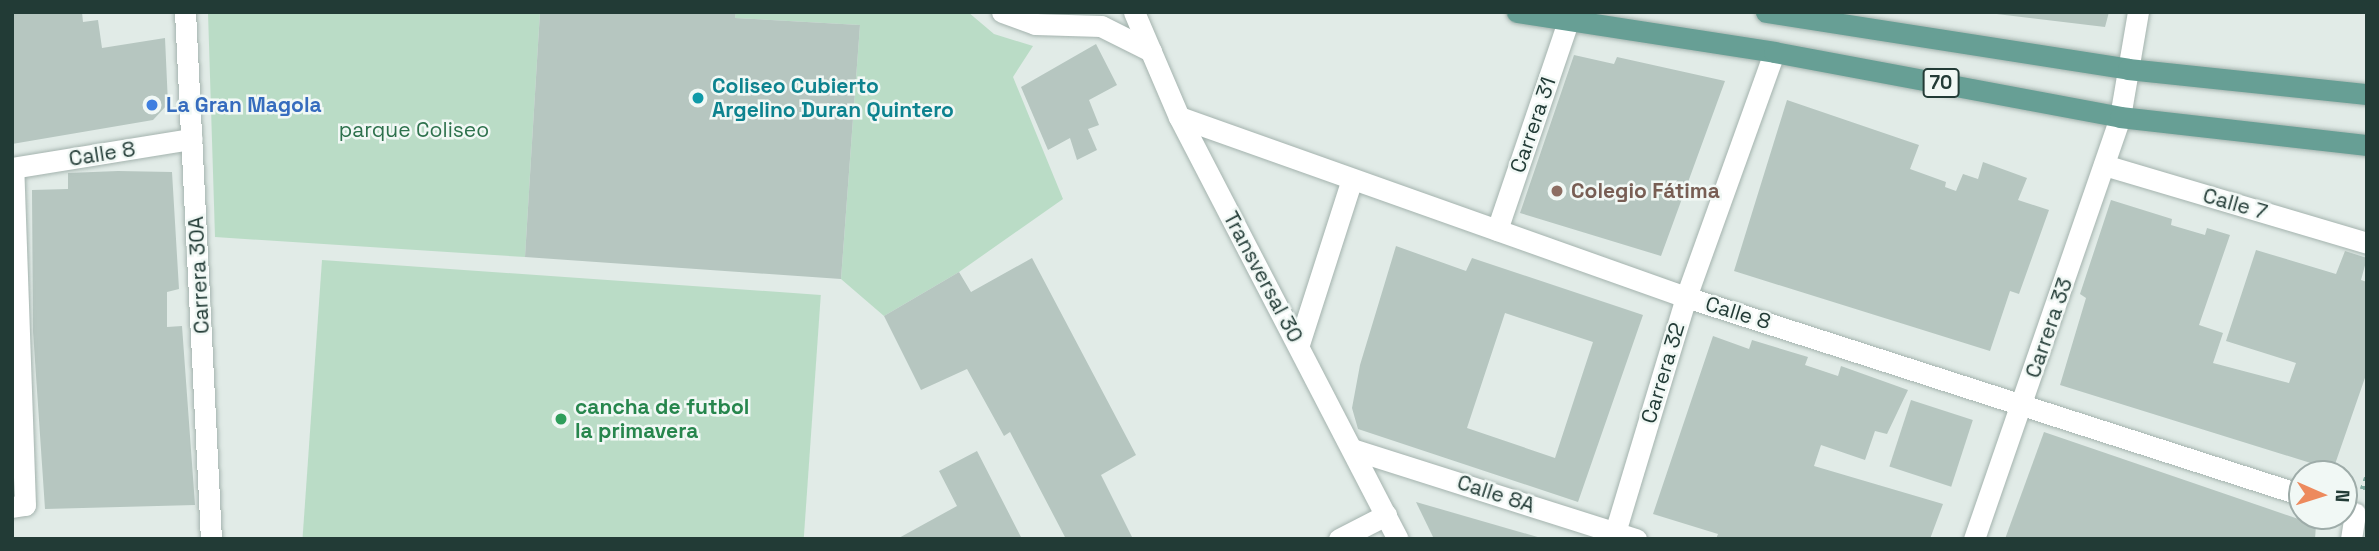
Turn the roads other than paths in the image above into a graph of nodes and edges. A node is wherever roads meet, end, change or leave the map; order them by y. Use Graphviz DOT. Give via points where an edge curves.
graph roads {
  1 [pos="185,12"];
  2 [pos="1002,12"];
  3 [pos="1135,12"];
  4 [pos="1517,12"];
  5 [pos="1766,12"];
  6 [pos="2138,12"];
  7 [pos="1072,18"];
  8 [pos="1568,21"];
  9 [pos="1151,51"];
  10 [pos="1774,52"];
  11 [pos="2128,69"];
  12 [pos="2367,94"];
  13 [pos="1179,117"];
  14 [pos="2120,117"];
  15 [pos="192,139"];
  16 [pos="2367,145"];
  17 [pos="2104,165"];
  18 [pos="12,168"];
  19 [pos="1352,179"];
  20 [pos="1497,230"];
  21 [pos="2367,243"];
  22 [pos="1686,297"];
  23 [pos="1299,344"];
  24 [pos="2024,402"];
  25 [pos="1355,450"];
  26 [pos="2288,490"];
  27 [pos="18,506"];
  28 [pos="1386,515"];
  29 [pos="1614,536"];
  30 [pos="211,539"];
  31 [pos="1339,539"];
  32 [pos="1398,539"];
  33 [pos="1636,539"];
  34 [pos="1974,539"];
  1 -- 15 [label="street, Carrera 30A"];
  2 -- 7 [label="street" via="1035,24"];
  3 -- 9 [label="street, Transversal 30"];
  4 -- 8 [label="main road, 70"];
  5 -- 11 [label="main road, 70"];
  6 -- 11 [label="street, Carrera 33"];
  7 -- 9 [label="street" via="1101,26"];
  8 -- 10 [label="main road, 70"];
  8 -- 20 [label="street, Carrera 31"];
  9 -- 13 [label="street, Transversal 30"];
  10 -- 14 [label="main road, 70"];
  10 -- 22 [label="street, Carrera 32"];
  11 -- 12 [label="main road, 70"];
  11 -- 14 [label="street, Carrera 33"];
  13 -- 19 [label="street, Calle 8"];
  13 -- 23 [label="street, Transversal 30"];
  14 -- 16 [label="main road, 70"];
  14 -- 17 [label="street, Carrera 33"];
  15 -- 18 [label="street, Calle 8"];
  15 -- 30 [label="street, Carrera 30A"];
  17 -- 21 [label="street, Calle 7"];
  17 -- 24 [label="street, Carrera 33"];
  18 -- 27 [label="street"];
  19 -- 20 [label="street, Calle 8"];
  19 -- 23 [label="street"];
  20 -- 22 [label="street, Calle 8"];
  22 -- 24 [label="street, Calle 8"];
  22 -- 29 [label="street, Carrera 32"];
  23 -- 25 [label="street, Transversal 30"];
  24 -- 26 [label="street, Calle 8"];
  24 -- 34 [label="street, Carrera 33"];
  25 -- 28 [label="street, Transversal 30"];
  25 -- 29 [label="street, Calle 8A"];
  28 -- 31 [label="street"];
  28 -- 32 [label="street, Transversal 30"];
  29 -- 33 [label="street, Calle 8A"];
}
